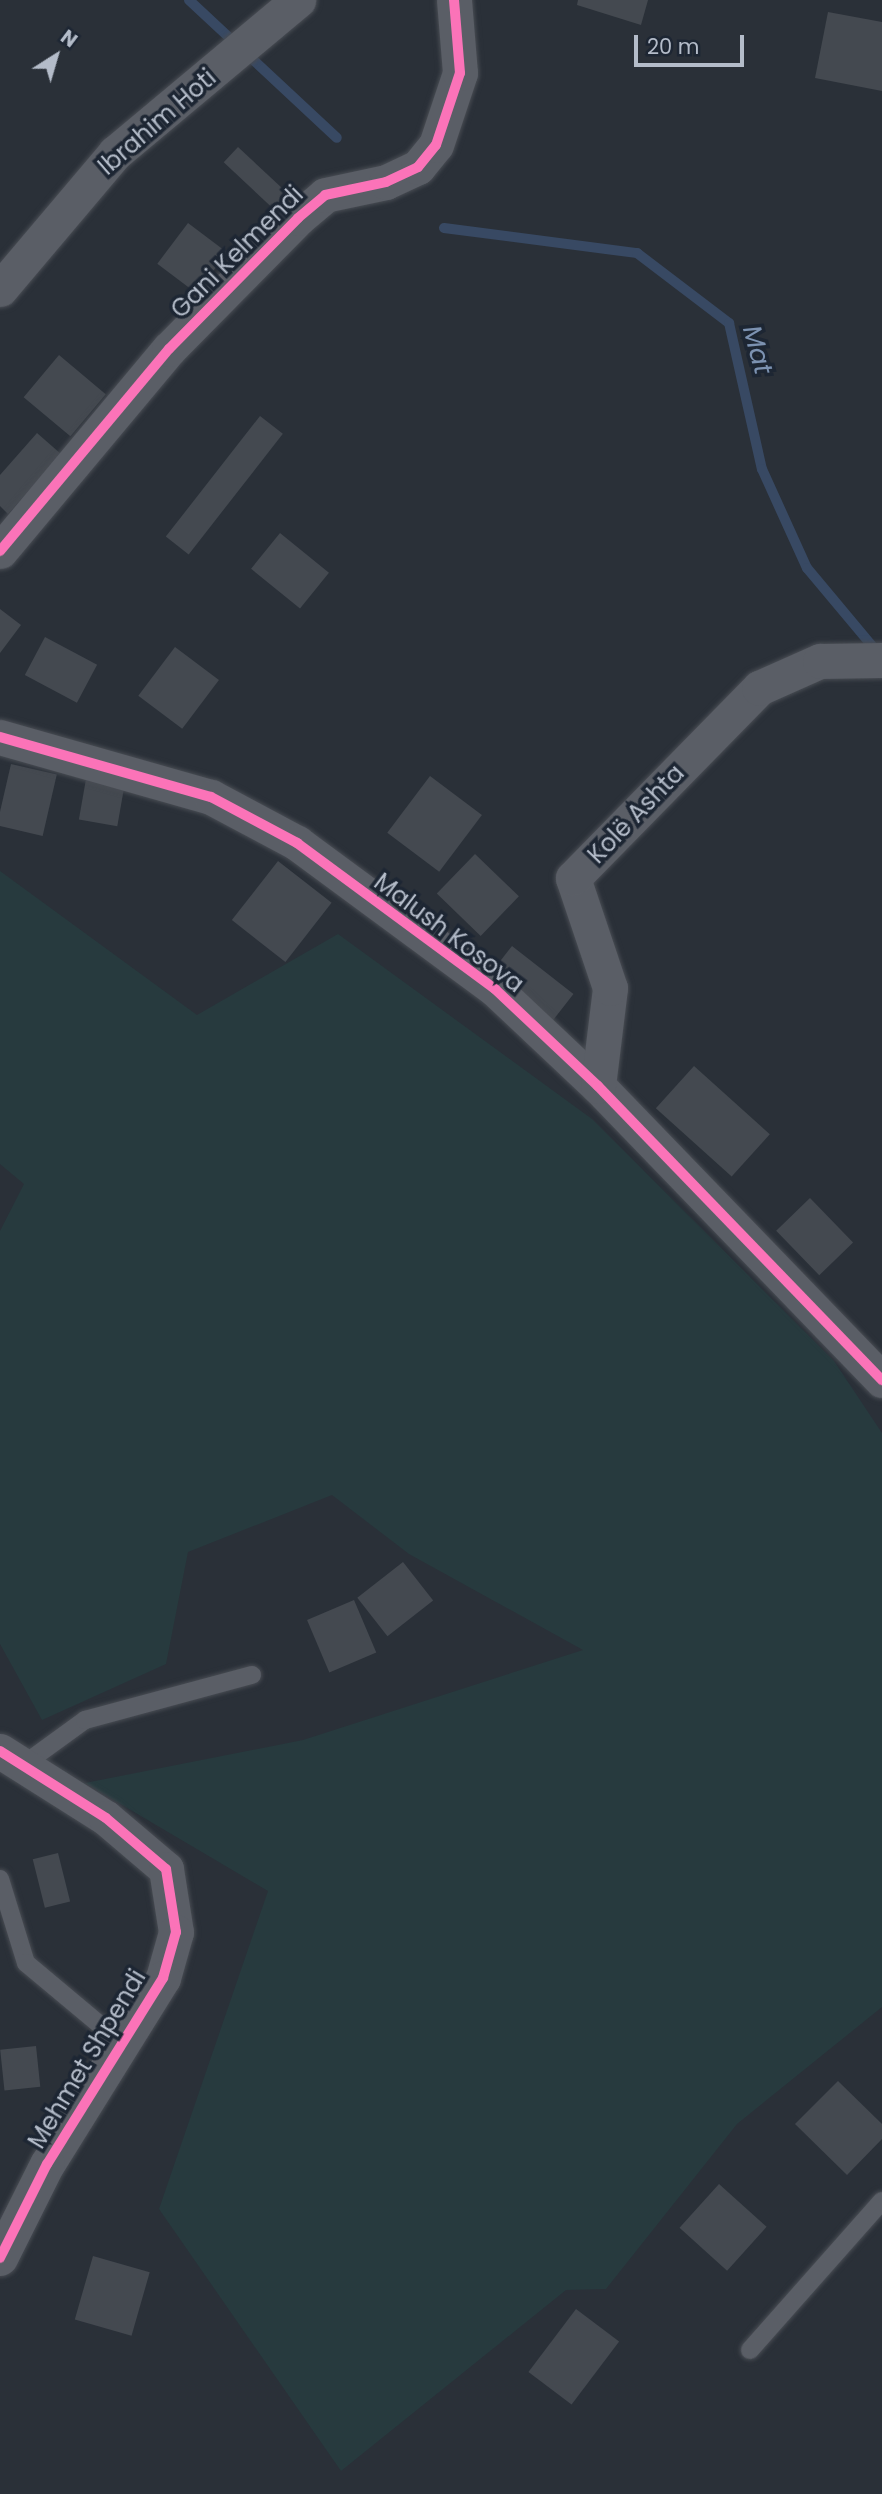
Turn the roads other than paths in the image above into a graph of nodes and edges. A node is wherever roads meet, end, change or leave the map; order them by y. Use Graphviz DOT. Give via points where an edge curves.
graph roads {
  1 [pos="298,0"];
  2 [pos="454,0"];
  3 [pos="0,289"];
  4 [pos="0,551"];
  5 [pos="882,660"];
  6 [pos="0,737"];
  7 [pos="598,1086"];
  8 [pos="882,1380"];
  9 [pos="252,1675"];
  10 [pos="11,1758"];
  11 [pos="0,1879"];
  12 [pos="124,2045"];
  13 [pos="882,2201"];
  14 [pos="0,2258"];
  15 [pos="750,2350"];
  1 -- 3 [label="street, Ibrahim Hoti" via="115,153"];
  2 -- 4 [label="street, Gani Kelmendi" via="460,73 436,145 418,167 386,182 325,195 298,218 169,349"];
  5 -- 7 [label="street, Kolë Ashta" via="820,662 759,688 573,878 610,988"];
  6 -- 7 [label="street, Malush Kosova" via="151,776 255,816 495,989"];
  7 -- 8 [label="street, Malush Kosova"];
  9 -- 10 [label="lane, Mehmet Shpendi" via="85,1720"];
  10 -- 12 [label="street, Mehmet Shpendi" via="106,1818 166,1869 176,1932 163,1978"];
  11 -- 12 [label="lane" via="26,1963"];
  12 -- 14 [label="street, Mehmet Shpendi" via="47,2164"];
  13 -- 15 [label="lane"];
}
